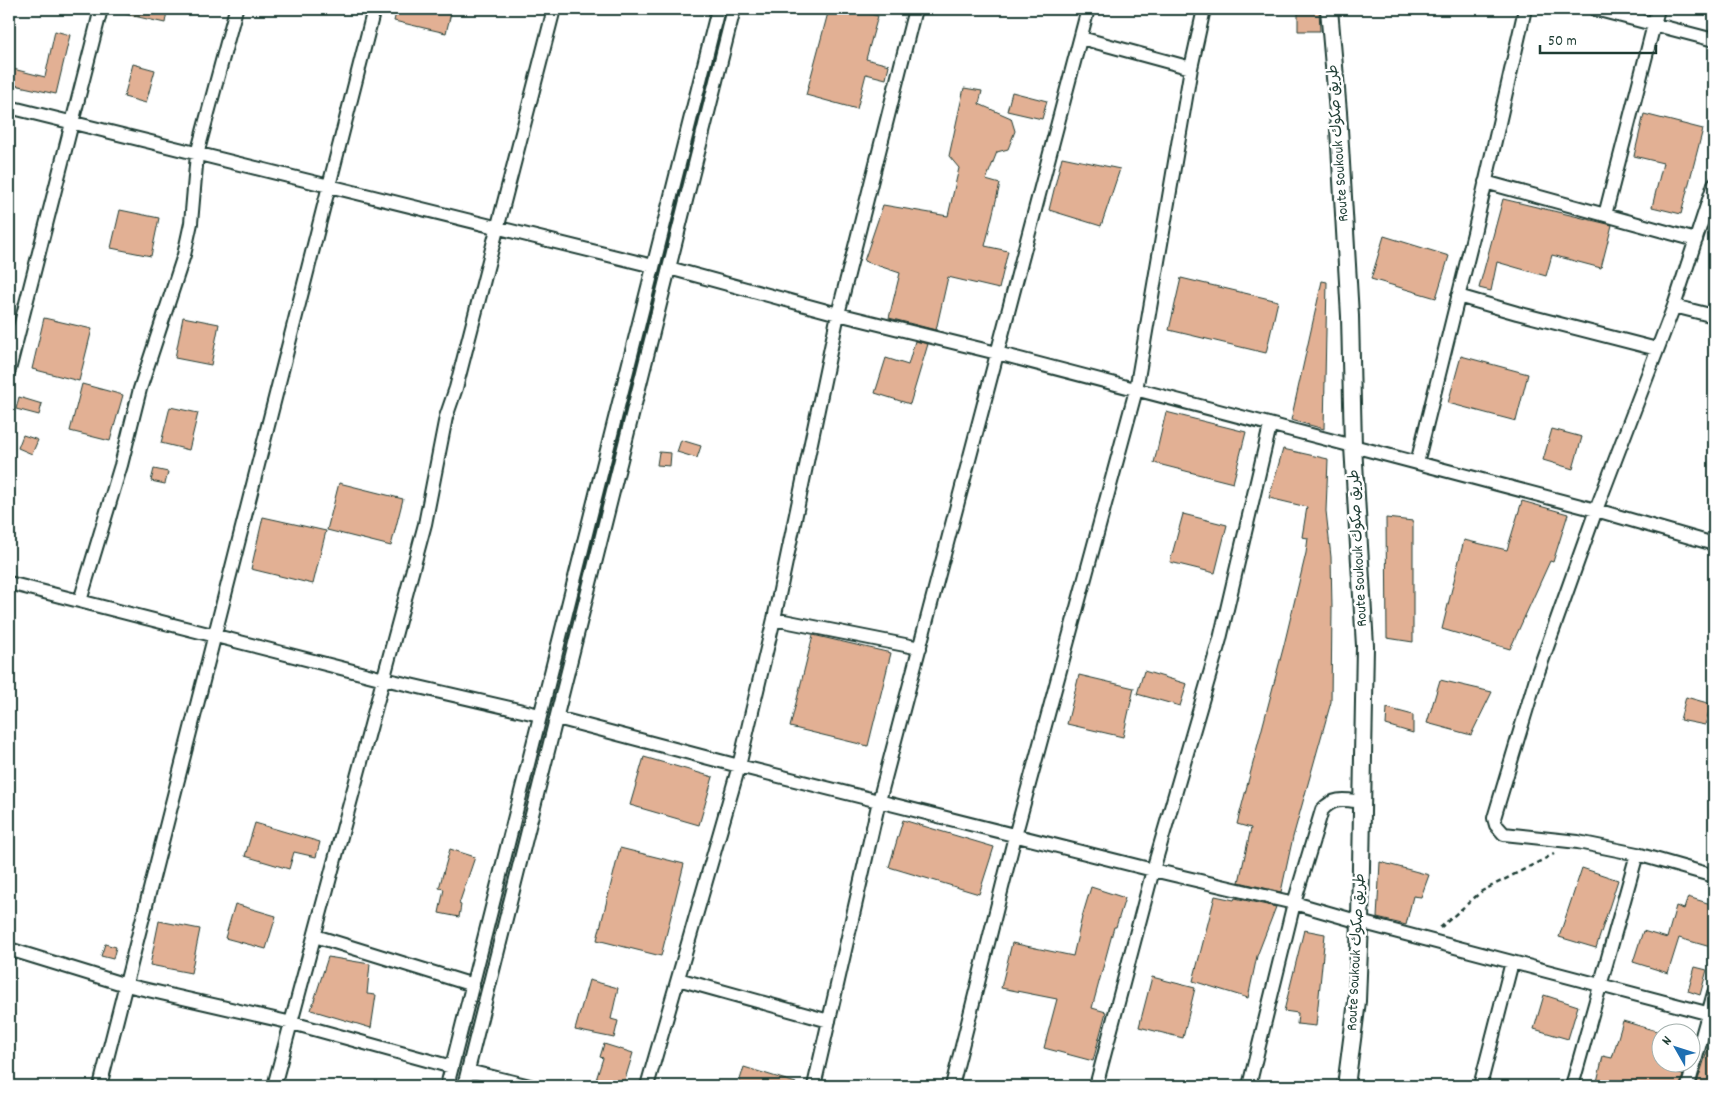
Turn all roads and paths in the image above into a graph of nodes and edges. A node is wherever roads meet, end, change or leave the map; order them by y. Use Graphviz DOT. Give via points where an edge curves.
graph roads {
  1 [pos="101,9"];
  2 [pos="236,9"];
  3 [pos="374,9"];
  4 [pos="554,9"];
  5 [pos="718,9"];
  6 [pos="734,9"];
  7 [pos="916,9"];
  8 [pos="1088,9"];
  9 [pos="1204,9"];
  10 [pos="1330,9"];
  11 [pos="1525,9"];
  12 [pos="1595,9"];
  13 [pos="1658,9"];
  14 [pos="1654,24"];
  15 [pos="1081,38"];
  16 [pos="1714,40"];
  17 [pos="1191,68"];
  18 [pos="9,107"];
  19 [pos="72,123"];
  20 [pos="197,154"];
  21 [pos="1485,182"];
  22 [pos="1714,184"];
  23 [pos="328,186"];
  24 [pos="1605,215"];
  25 [pos="497,228"];
  26 [pos="1696,240"];
  27 [pos="653,266"];
  28 [pos="669,268"];
  29 [pos="1458,296"];
  30 [pos="1674,306"];
  31 [pos="838,314"];
  32 [pos="1714,316"];
  33 [pos="12,342"];
  34 [pos="1657,349"];
  35 [pos="997,353"];
  36 [pos="9,370"];
  37 [pos="1136,390"];
  38 [pos="1270,426"];
  39 [pos="1353,446"];
  40 [pos="1417,463"];
  41 [pos="1596,510"];
  42 [pos="1714,544"];
  43 [pos="9,583"];
  44 [pos="80,601"];
  45 [pos="774,619"];
  46 [pos="214,634"];
  47 [pos="920,648"];
  48 [pos="384,679"];
  49 [pos="540,715"];
  50 [pos="557,718"];
  51 [pos="739,766"];
  52 [pos="879,802"];
  53 [pos="1363,802"];
  54 [pos="1015,836"];
  55 [pos="1578,842"];
  56 [pos="1637,854"];
  57 [pos="1153,870"];
  58 [pos="1714,876"];
  59 [pos="1294,902"];
  60 [pos="1360,922"];
  61 [pos="315,936"];
  62 [pos="1426,940"];
  63 [pos="9,949"];
  64 [pos="1512,962"];
  65 [pos="678,979"];
  66 [pos="126,985"];
  67 [pos="473,985"];
  68 [pos="1600,985"];
  69 [pos="1714,993"];
  70 [pos="1712,1014"];
  71 [pos="829,1021"];
  72 [pos="292,1023"];
  73 [pos="452,1067"];
  74 [pos="468,1071"];
  75 [pos="100,1086"];
  76 [pos="274,1086"];
  77 [pos="448,1086"];
  78 [pos="464,1086"];
  79 [pos="530,1086"];
  80 [pos="647,1086"];
  81 [pos="814,1086"];
  82 [pos="952,1086"];
  83 [pos="1096,1086"];
  84 [pos="1249,1086"];
  85 [pos="1346,1086"];
  86 [pos="1480,1086"];
  87 [pos="1572,1086"];
  88 [pos="1688,1086"];
  1 -- 19 [label="street"];
  2 -- 20 [label="street"];
  3 -- 23 [label="street"];
  4 -- 25 [label="street"];
  5 -- 27 [label="street"];
  6 -- 28 [label="street"];
  7 -- 31 [label="street"];
  8 -- 15 [label="street"];
  9 -- 17 [label="street"];
  10 -- 39 [label="street, Route Soukouk طريق صكوك" via="1349,306"];
  11 -- 21 [label="street"];
  12 -- 14 [label="street"];
  13 -- 14 [label="street"];
  14 -- 16 [label="street"];
  14 -- 24 [label="street"];
  15 -- 17 [label="street"];
  15 -- 35 [label="street"];
  17 -- 37 [label="street"];
  18 -- 19 [label="street"];
  19 -- 20 [label="street"];
  19 -- 33 [label="street"];
  20 -- 23 [label="street"];
  20 -- 44 [label="street" via="191,223 184,255 140,389"];
  21 -- 24 [label="street"];
  21 -- 29 [label="street"];
  22 -- 26 [label="street"];
  23 -- 25 [label="street"];
  23 -- 46 [label="street"];
  24 -- 26 [label="street"];
  25 -- 27 [label="street"];
  25 -- 48 [label="street" via="446,417 425,524"];
  26 -- 30 [label="street"];
  27 -- 49 [label="street"];
  28 -- 31 [label="street"];
  28 -- 50 [label="street"];
  29 -- 34 [label="street"];
  29 -- 40 [label="street"];
  30 -- 32 [label="street"];
  30 -- 34 [label="street"];
  31 -- 35 [label="street"];
  31 -- 45 [label="street"];
  33 -- 36 [label="street"];
  34 -- 41 [label="street"];
  35 -- 37 [label="street"];
  35 -- 47 [label="street"];
  37 -- 38 [label="street"];
  37 -- 54 [label="street"];
  38 -- 39 [label="street"];
  38 -- 57 [label="street" via="1220,639"];
  39 -- 40 [label="street"];
  39 -- 53 [label="street, Route Soukouk طريق صكوك" via="1365,646"];
  40 -- 41 [label="street"];
  41 -- 42 [label="street"];
  41 -- 55 [label="street" via="1536,678 1494,818 1504,834"];
  43 -- 44 [label="street"];
  44 -- 46 [label="street"];
  45 -- 47 [label="street"];
  45 -- 51 [label="street"];
  46 -- 48 [label="street"];
  46 -- 66 [label="street"];
  47 -- 52 [label="street"];
  48 -- 49 [label="street"];
  48 -- 61 [label="street"];
  49 -- 67 [label="street"];
  50 -- 51 [label="street"];
  50 -- 74 [label="street"];
  51 -- 52 [label="street"];
  51 -- 65 [label="street"];
  52 -- 54 [label="street"];
  52 -- 71 [label="street"];
  53 -- 59 [label="street" via="1337,800 1322,810"];
  53 -- 60 [label="street, Route Soukouk طريق صكوك"];
  54 -- 57 [label="street"];
  54 -- 82 [label="street"];
  55 -- 56 [label="street"];
  55 -- 62 [label="path" via="1482,891"];
  56 -- 58 [label="street"];
  56 -- 68 [label="street"];
  57 -- 59 [label="street"];
  57 -- 83 [label="street"];
  59 -- 60 [label="street"];
  59 -- 84 [label="street"];
  60 -- 62 [label="street"];
  60 -- 85 [label="street, Route Soukouk طريق صكوك" via="1357,1001"];
  61 -- 67 [label="street"];
  61 -- 72 [label="street"];
  62 -- 64 [label="street"];
  63 -- 66 [label="street"];
  64 -- 68 [label="street"];
  64 -- 86 [label="street"];
  65 -- 71 [label="street"];
  65 -- 80 [label="street"];
  66 -- 72 [label="street"];
  66 -- 75 [label="street"];
  67 -- 73 [label="street"];
  68 -- 70 [label="street"];
  68 -- 87 [label="street"];
  69 -- 70 [label="street"];
  70 -- 88 [label="street"];
  71 -- 81 [label="street"];
  72 -- 73 [label="street"];
  72 -- 76 [label="street"];
  73 -- 77 [label="street"];
  74 -- 78 [label="street"];
  74 -- 79 [label="street"];
}
